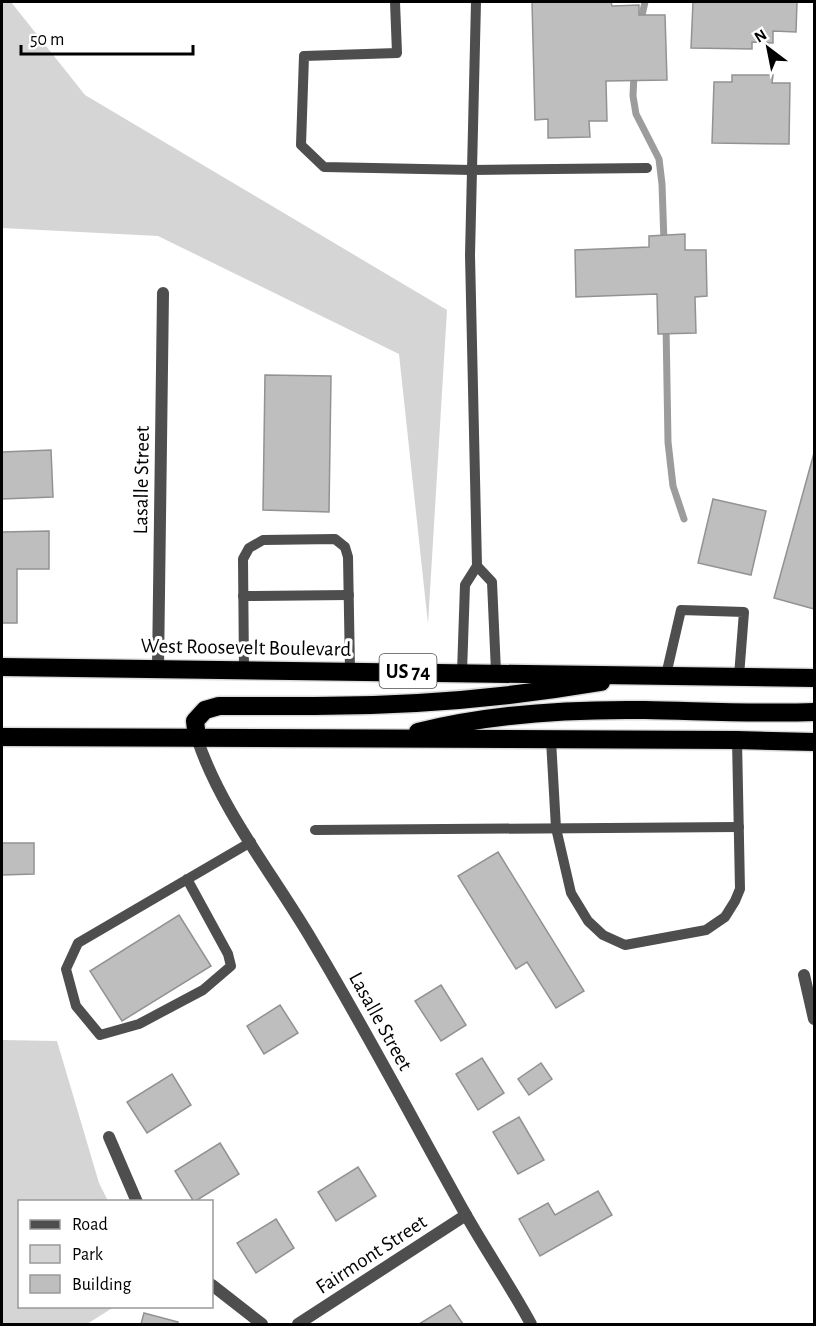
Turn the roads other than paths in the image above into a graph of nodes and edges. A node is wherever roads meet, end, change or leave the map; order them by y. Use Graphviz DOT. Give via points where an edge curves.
graph roads {
  1 [pos="395,2"];
  2 [pos="476,2"];
  3 [pos="647,168"];
  4 [pos="472,170"];
  5 [pos="163,293"];
  6 [pos="477,566"];
  7 [pos="349,595"];
  8 [pos="243,596"];
  9 [pos="2,667"];
  10 [pos="158,668"];
  11 [pos="244,669"];
  12 [pos="350,670"];
  13 [pos="462,672"];
  14 [pos="496,672"];
  15 [pos="644,674"];
  16 [pos="666,675"];
  17 [pos="739,676"];
  18 [pos="814,678"];
  19 [pos="814,712"];
  20 [pos="2,737"];
  21 [pos="197,738"];
  22 [pos="393,739"];
  23 [pos="551,740"];
  24 [pos="737,740"];
  25 [pos="814,742"];
  26 [pos="739,827"];
  27 [pos="556,828"];
  28 [pos="315,830"];
  29 [pos="251,842"];
  30 [pos="187,879"];
  31 [pos="804,975"];
  32 [pos="814,1018"];
  33 [pos="109,1137"];
  34 [pos="136,1200"];
  35 [pos="466,1215"];
  36 [pos="213,1287"];
  37 [pos="262,1324"];
  38 [pos="298,1324"];
  39 [pos="531,1324"];
  1 -- 4 [label="lane" via="397,53 304,56 302,145 324,167"];
  2 -- 4 [label="lane"];
  3 -- 4 [label="lane"];
  4 -- 6 [label="lane" via="470,255"];
  5 -- 10 [label="street, Lasalle Street"];
  6 -- 13 [label="lane" via="465,585"];
  6 -- 14 [label="lane" via="492,582"];
  7 -- 8 [label="lane"];
  7 -- 8 [label="lane" via="348,557 340,542 284,539 263,540 249,548 243,559"];
  7 -- 12 [label="lane"];
  8 -- 11 [label="lane"];
  9 -- 10 [label="highway, West Roosevelt Boulevard / US 74"];
  10 -- 11 [label="highway, West Roosevelt Boulevard / US 74"];
  11 -- 12 [label="highway, West Roosevelt Boulevard / US 74"];
  12 -- 13 [label="highway, West Roosevelt Boulevard / US 74"];
  13 -- 14 [label="highway, West Roosevelt Boulevard / US 74"];
  14 -- 15 [label="highway, West Roosevelt Boulevard / US 74"];
  15 -- 16 [label="highway, West Roosevelt Boulevard / US 74"];
  15 -- 21 [label="highway" via="548,691 438,701 219,706 205,710 195,721"];
  16 -- 17 [label="highway, West Roosevelt Boulevard / US 74"];
  16 -- 17 [label="lane" via="681,610 744,612"];
  17 -- 18 [label="highway, West Roosevelt Boulevard / US 74"];
  19 -- 22 [label="highway" via="546,713 444,726"];
  20 -- 21 [label="highway"];
  21 -- 22 [label="highway"];
  21 -- 29 [label="street, Lasalle Street" via="205,764"];
  22 -- 23 [label="highway"];
  23 -- 24 [label="highway"];
  23 -- 27 [label="lane"];
  24 -- 25 [label="highway"];
  24 -- 26 [label="lane"];
  26 -- 27 [label="lane"];
  26 -- 27 [label="lane" via="740,889 725,917 706,930 625,945 603,935 588,921 571,893"];
  27 -- 28 [label="lane"];
  29 -- 30 [label="lane"];
  29 -- 35 [label="street, Lasalle Street" via="345,995"];
  30 -- 30 [label="lane" via="78,944 66,969 76,1006 100,1035 139,1024 203,990 231,966"];
  31 -- 32 [label="street"];
  33 -- 34 [label="street"];
  35 -- 38 [label="street, Fairmont Street"];
  35 -- 39 [label="street, Lasalle Street"];
  36 -- 37 [label="street"];
}
